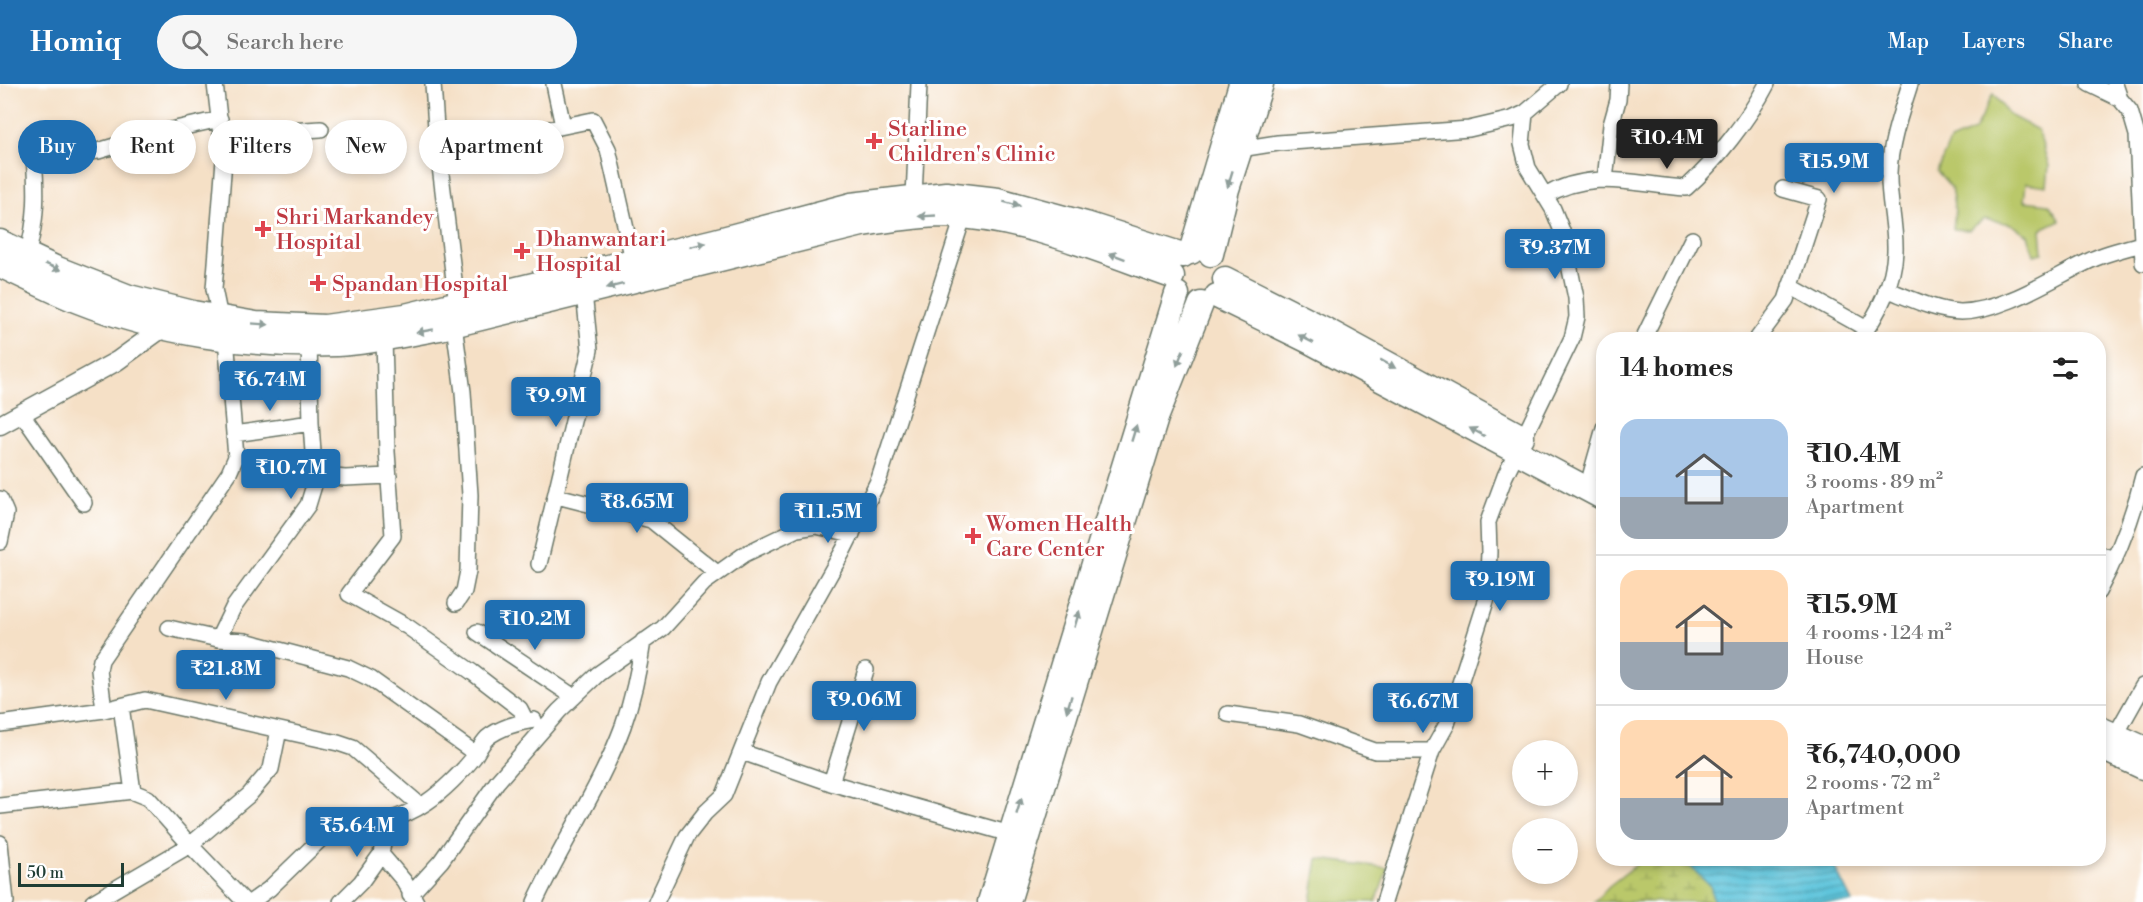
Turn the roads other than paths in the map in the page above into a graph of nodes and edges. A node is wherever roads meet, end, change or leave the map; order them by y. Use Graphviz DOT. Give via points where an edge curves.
graph roads {
  1 [pos="215,84"];
  2 [pos="433,84"];
  3 [pos="554,84"];
  4 [pos="920,84"];
  5 [pos="1240,84"];
  6 [pos="1261,84"];
  7 [pos="1559,84"];
  8 [pos="1618,84"];
  9 [pos="1767,84"];
  10 [pos="1910,84"];
  11 [pos="2089,84"];
  12 [pos="2115,84"];
  13 [pos="2120,99"];
  14 [pos="1525,113"];
  15 [pos="220,119"];
  16 [pos="436,120"];
  17 [pos="562,120"];
  18 [pos="564,126"];
  19 [pos="313,129"];
  20 [pos="321,129"];
  21 [pos="2140,138"];
  22 [pos="1240,149"];
  23 [pos="223,174"];
  24 [pos="441,174"];
  25 [pos="1605,180"];
  26 [pos="1783,189"];
  27 [pos="1545,196"];
  28 [pos="914,197"];
  29 [pos="967,207"];
  30 [pos="1692,238"];
  31 [pos="0,242"];
  32 [pos="2141,244"];
  33 [pos="1195,254"];
  34 [pos="27,255"];
  35 [pos="633,261"];
  36 [pos="2143,264"];
  37 [pos="0,265"];
  38 [pos="1174,285"];
  39 [pos="1790,286"];
  40 [pos="1886,289"];
  41 [pos="584,293"];
  42 [pos="1214,293"];
  43 [pos="455,314"];
  44 [pos="164,327"];
  45 [pos="223,328"];
  46 [pos="1646,332"];
  47 [pos="1762,332"];
  48 [pos="1860,332"];
  49 [pos="1865,332"];
  50 [pos="384,338"];
  51 [pos="309,343"];
  52 [pos="22,414"];
  53 [pos="311,423"];
  54 [pos="0,425"];
  55 [pos="234,434"];
  56 [pos="1520,445"];
  57 [pos="314,475"];
  58 [pos="389,476"];
  59 [pos="2143,476"];
  60 [pos="1596,478"];
  61 [pos="1596,493"];
  62 [pos="557,496"];
  63 [pos="0,499"];
  64 [pos="84,503"];
  65 [pos="852,534"];
  66 [pos="0,542"];
  67 [pos="2106,556"];
  68 [pos="2115,559"];
  69 [pos="539,564"];
  70 [pos="717,573"];
  71 [pos="2106,576"];
  72 [pos="456,603"];
  73 [pos="169,628"];
  74 [pos="477,632"];
  75 [pos="218,639"];
  76 [pos="644,641"];
  77 [pos="866,670"];
  78 [pos="2143,686"];
  79 [pos="574,697"];
  80 [pos="121,706"];
  81 [pos="104,710"];
  82 [pos="1228,714"];
  83 [pos="552,718"];
  84 [pos="526,721"];
  85 [pos="0,724"];
  86 [pos="279,730"];
  87 [pos="2106,739"];
  88 [pos="2106,740"];
  89 [pos="2106,741"];
  90 [pos="2143,748"];
  91 [pos="1432,751"];
  92 [pos="742,752"];
  93 [pos="476,754"];
  94 [pos="2143,768"];
  95 [pos="831,783"];
  96 [pos="133,791"];
  97 [pos="0,806"];
  98 [pos="422,806"];
  99 [pos="387,822"];
  100 [pos="1010,834"];
  101 [pos="0,843"];
  102 [pos="190,845"];
  103 [pos="381,854"];
  104 [pos="668,878"];
  105 [pos="413,898"];
  106 [pos="6,902"];
  107 [pos="93,902"];
  108 [pos="245,902"];
  109 [pos="251,902"];
  110 [pos="341,902"];
  111 [pos="535,902"];
  112 [pos="656,902"];
  113 [pos="667,902"];
  114 [pos="990,902"];
  115 [pos="1008,902"];
  116 [pos="1384,902"];
  1 -- 15 [label="street"];
  2 -- 16 [label="street"];
  3 -- 17 [label="street"];
  4 -- 28 [label="street"];
  5 -- 33 [label="highway"];
  6 -- 22 [label="highway"];
  7 -- 14 [label="street"];
  8 -- 25 [label="street"];
  9 -- 25 [label="street" via="1716,157 1686,188"];
  10 -- 40 [label="street" via="1889,173 1895,250"];
  11 -- 13 [label="street"];
  12 -- 13 [label="street"];
  13 -- 21 [label="street" via="2130,111"];
  14 -- 22 [label="street" via="1469,129"];
  14 -- 27 [label="street" via="1522,144 1528,168"];
  15 -- 34 [label="street" via="98,151 34,158 37,198"];
  18 -- 35 [label="street" via="593,120 608,149"];
  19 -- 20 [label="street"];
  21 -- 32 [label="street"];
  22 -- 33 [label="highway, one-way" via="1227,189"];
  23 -- 45 [label="street" via="214,289"];
  24 -- 43 [label="street"];
  25 -- 27 [label="street" via="1559,188"];
  26 -- 39 [label="street" via="1819,200"];
  27 -- 56 [label="street" via="1562,231 1577,317 1572,338"];
  28 -- 29 [label="highway" via="946,194"];
  35 -- 28 [label="highway, one-way" via="851,205"];
  29 -- 33 [label="highway, one-way" via="998,200"];
  38 -- 29 [label="highway, one-way" via="1060,236 991,219"];
  29 -- 41 [label="highway, one-way" via="943,215 862,224"];
  29 -- 65 [label="street" via="879,479"];
  30 -- 46 [label="street"];
  31 -- 34 [label="highway"];
  32 -- 36 [label="street"];
  32 -- 40 [label="street" via="2091,259 1983,309 1959,312"];
  33 -- 38 [label="highway" via="1177,261"];
  33 -- 42 [label="highway" via="1220,262"];
  34 -- 45 [label="highway, one-way" via="129,297"];
  35 -- 43 [label="highway"];
  37 -- 44 [label="highway" via="77,301"];
  38 -- 42 [label="highway" via="1184,300 1192,303"];
  100 -- 38 [label="highway, one-way"];
  39 -- 47 [label="street" via="1786,300"];
  39 -- 48 [label="street"];
  40 -- 49 [label="street"];
  41 -- 43 [label="highway"];
  41 -- 62 [label="street" via="590,351"];
  42 -- 56 [label="highway" via="1324,329"];
  42 -- 115 [label="highway, one-way" via="1156,418"];
  45 -- 43 [label="highway, one-way" via="256,324 325,327"];
  43 -- 50 [label="highway, one-way"];
  43 -- 72 [label="street" via="470,495 468,571 464,591"];
  44 -- 45 [label="highway"];
  44 -- 52 [label="street" via="117,361"];
  45 -- 51 [label="highway" via="277,343"];
  45 -- 55 [label="street"];
  50 -- 51 [label="highway"];
  50 -- 58 [label="street"];
  51 -- 53 [label="street"];
  52 -- 54 [label="street"];
  52 -- 64 [label="street"];
  53 -- 55 [label="street"];
  53 -- 57 [label="street"];
  55 -- 81 [label="street" via="236,457 229,473 101,660"];
  56 -- 60 [label="highway"];
  56 -- 61 [label="highway"];
  56 -- 91 [label="street" via="1488,522 1487,598 1447,724"];
  57 -- 58 [label="street"];
  57 -- 75 [label="street" via="308,505 233,608"];
  58 -- 84 [label="street" via="393,536 349,594 408,627 472,672 520,709"];
  59 -- 68 [label="street"];
  62 -- 69 [label="street"];
  62 -- 70 [label="street" via="651,520"];
  63 -- 66 [label="street" via="6,513"];
  65 -- 70 [label="street" via="816,526 797,529 745,554"];
  65 -- 92 [label="street" via="769,682"];
  67 -- 68 [label="street"];
  68 -- 71 [label="street"];
  70 -- 76 [label="street" via="663,628"];
  73 -- 75 [label="street"];
  74 -- 79 [label="street"];
  75 -- 93 [label="street" via="245,641 348,668 371,679"];
  76 -- 79 [label="street"];
  76 -- 111 [label="street" via="637,681 622,727"];
  77 -- 95 [label="street"];
  78 -- 87 [label="street"];
  79 -- 83 [label="street"];
  80 -- 81 [label="street"];
  80 -- 86 [label="street" via="145,700"];
  80 -- 96 [label="street"];
  81 -- 85 [label="street"];
  82 -- 91 [label="street" via="1299,724 1375,751"];
  83 -- 84 [label="street"];
  83 -- 105 [label="street" via="497,782"];
  84 -- 93 [label="street" via="488,738"];
  86 -- 98 [label="street" via="353,748"];
  86 -- 102 [label="street" via="271,770 249,795"];
  88 -- 90 [label="highway"];
  89 -- 94 [label="highway"];
  91 -- 116 [label="street"];
  92 -- 95 [label="street"];
  92 -- 104 [label="street" via="724,795 687,836"];
  93 -- 98 [label="street"];
  95 -- 100 [label="street"];
  96 -- 97 [label="street"];
  96 -- 102 [label="street" via="148,798"];
  98 -- 99 [label="street"];
  99 -- 103 [label="street"];
  99 -- 109 [label="street" via="331,829"];
  100 -- 114 [label="highway"];
  101 -- 106 [label="street"];
  102 -- 107 [label="street"];
  102 -- 108 [label="street"];
  103 -- 105 [label="street"];
  103 -- 110 [label="street"];
  104 -- 112 [label="street"];
  104 -- 113 [label="street"];
}
